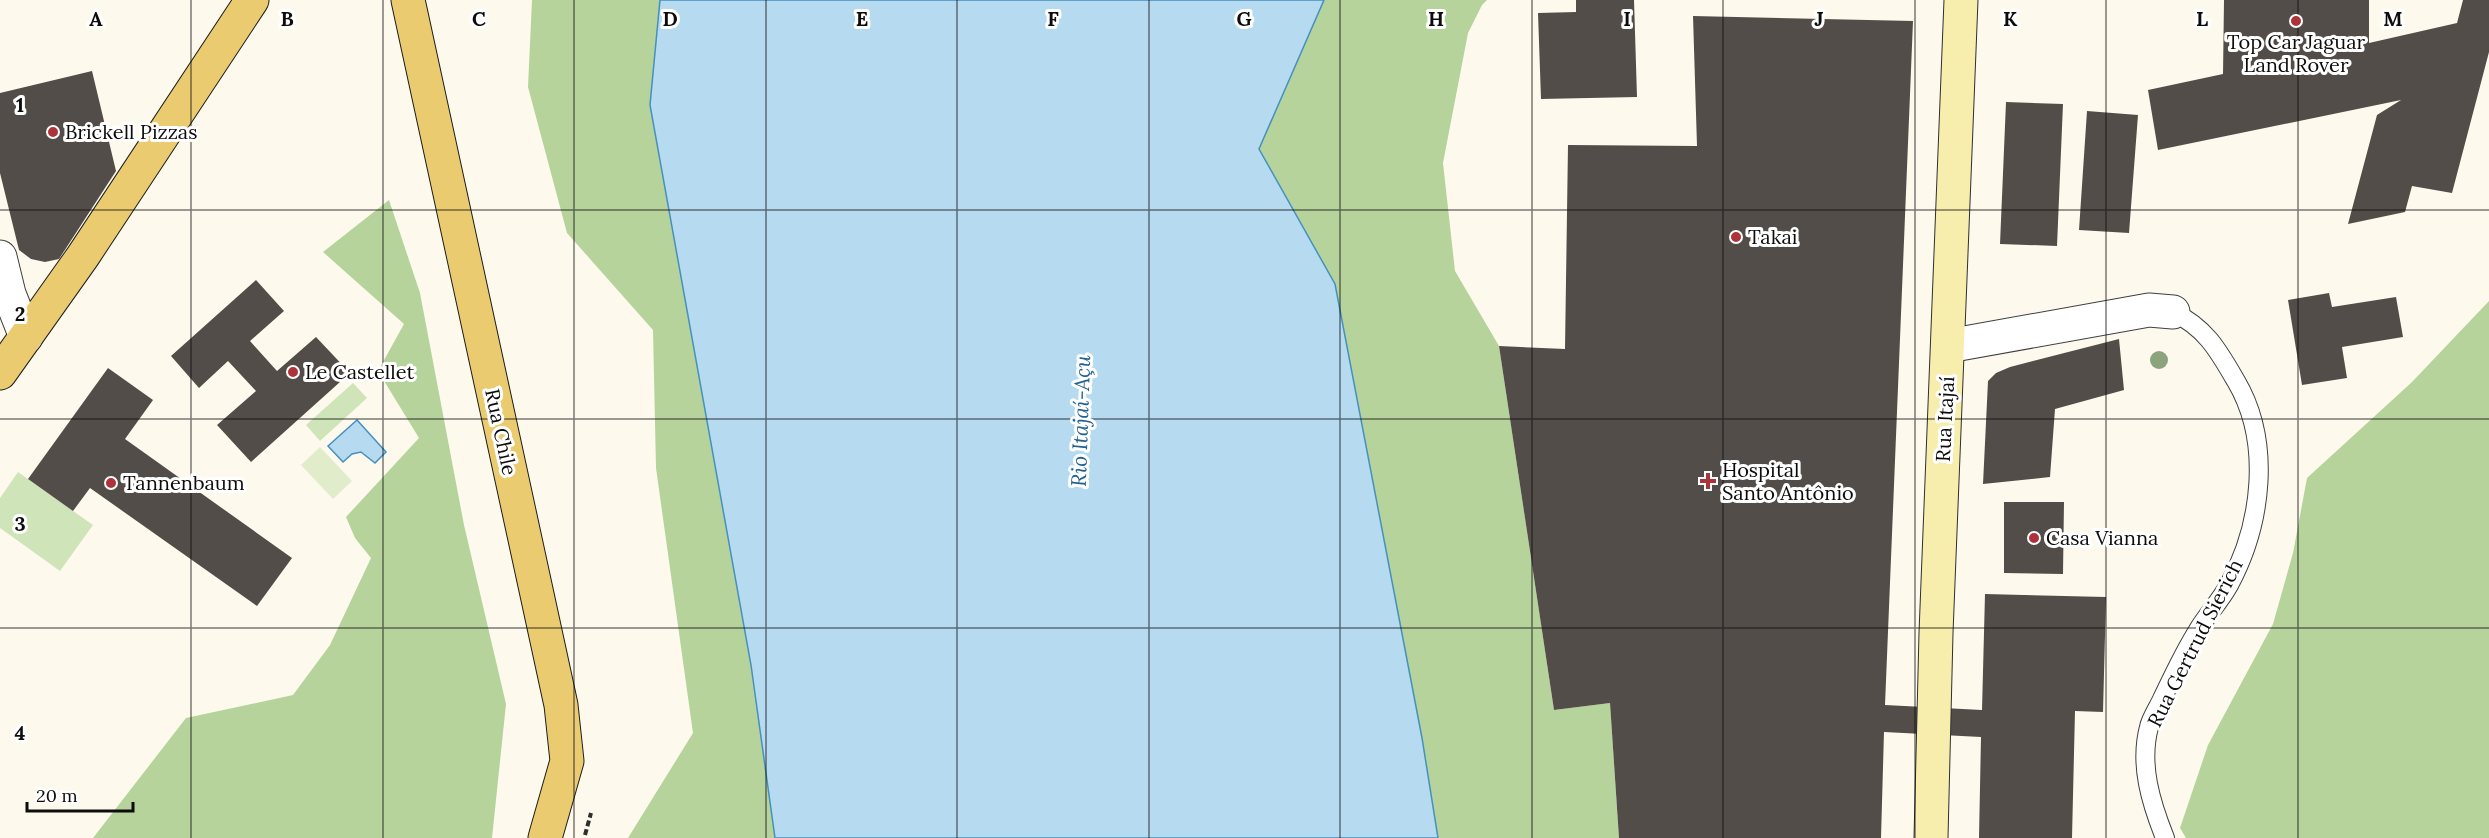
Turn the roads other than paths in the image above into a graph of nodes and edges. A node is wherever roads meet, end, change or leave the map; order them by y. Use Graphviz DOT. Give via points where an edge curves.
graph roads {
  1 [pos="252,0"];
  2 [pos="387,0"];
  3 [pos="1961,0"];
  4 [pos="410,13"];
  5 [pos="0,257"];
  6 [pos="2174,312"];
  7 [pos="26,337"];
  8 [pos="1948,346"];
  9 [pos="0,373"];
  10 [pos="545,838"];
  11 [pos="1931,838"];
  12 [pos="2165,838"];
  1 -- 7 [label="main road"];
  2 -- 4 [label="main road, Rua Chile"];
  3 -- 8 [label="main road, Rua Itajaí"];
  4 -- 10 [label="main road, Rua Chile" via="561,705 567,761"];
  5 -- 7 [label="street"];
  6 -- 8 [label="street, Rua Gertrud Sierich" via="2149,310"];
  6 -- 12 [label="lane, Rua Gertrud Sierich" via="2195,322 2221,354 2245,396 2256,432 2260,466 2257,505 2229,585 2197,631 2149,726 2145,754 2148,789"];
  7 -- 9 [label="main road"];
  8 -- 11 [label="main road, Rua Itajaí"];
}
